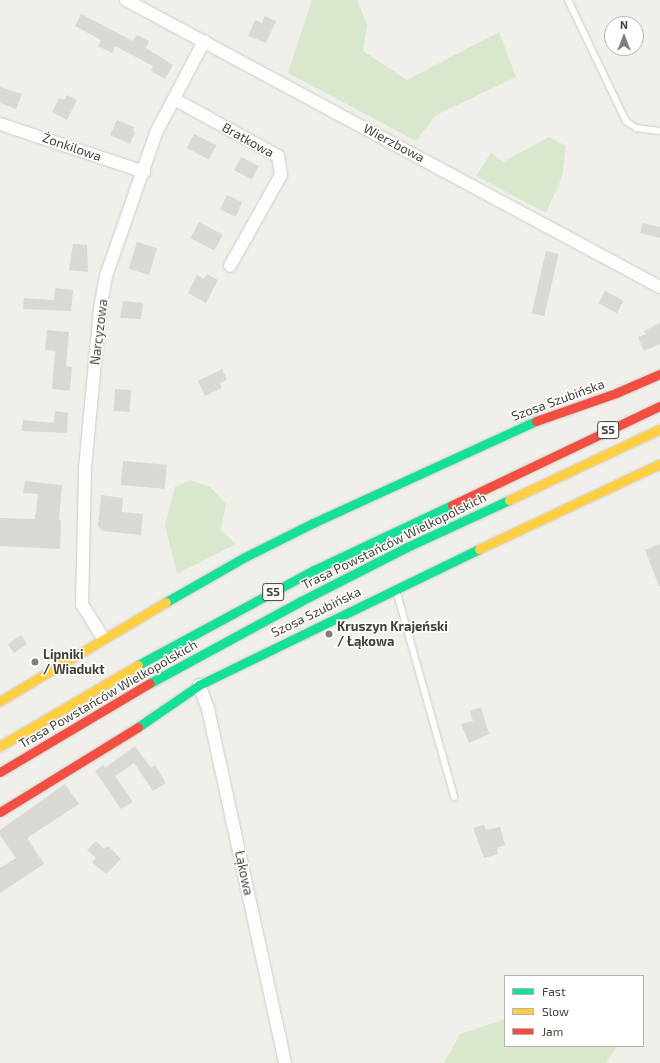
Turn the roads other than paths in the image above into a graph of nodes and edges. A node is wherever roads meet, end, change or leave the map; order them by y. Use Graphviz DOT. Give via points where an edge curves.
graph roads {
  1 [pos="126,0"];
  2 [pos="568,0"];
  3 [pos="204,41"];
  4 [pos="174,99"];
  5 [pos="0,124"];
  6 [pos="660,131"];
  7 [pos="144,172"];
  8 [pos="230,266"];
  9 [pos="660,286"];
  10 [pos="660,374"];
  11 [pos="660,406"];
  12 [pos="660,429"];
  13 [pos="660,464"];
  14 [pos="395,588"];
  15 [pos="103,638"];
  16 [pos="199,685"];
  17 [pos="0,701"];
  18 [pos="0,746"];
  19 [pos="0,772"];
  20 [pos="454,797"];
  21 [pos="0,812"];
  22 [pos="285,1063"];
  1 -- 3 [label="street, Wierzbowa"];
  2 -- 6 [label="lane" via="626,121 636,128"];
  3 -- 4 [label="street, Narcyzowa"];
  3 -- 9 [label="street, Wierzbowa"];
  4 -- 7 [label="street, Narcyzowa" via="156,134"];
  4 -- 8 [label="street, Bratkowa" via="278,156 281,175"];
  5 -- 7 [label="street, Żonkilowa"];
  7 -- 15 [label="street, Narcyzowa" via="107,273 85,468 82,604"];
  10 -- 15 [label="main road, Szosa Szubińska" via="616,393 517,427 313,523"];
  11 -- 18 [label="main road, Trasa Powstańców Wielkopolskich / S5" via="314,570 126,671"];
  12 -- 19 [label="main road, Trasa Powstańców Wielkopolskich / S5" via="407,547 301,601 168,672"];
  13 -- 14 [label="main road, Szosa Szubińska"];
  14 -- 16 [label="main road, Szosa Szubińska"];
  14 -- 20 [label="lane"];
  15 -- 17 [label="main road, Szosa Szubińska"];
  16 -- 21 [label="main road, Szosa Szubińska" via="138,727"];
  16 -- 22 [label="street, Łąkowa" via="208,709"];
}
